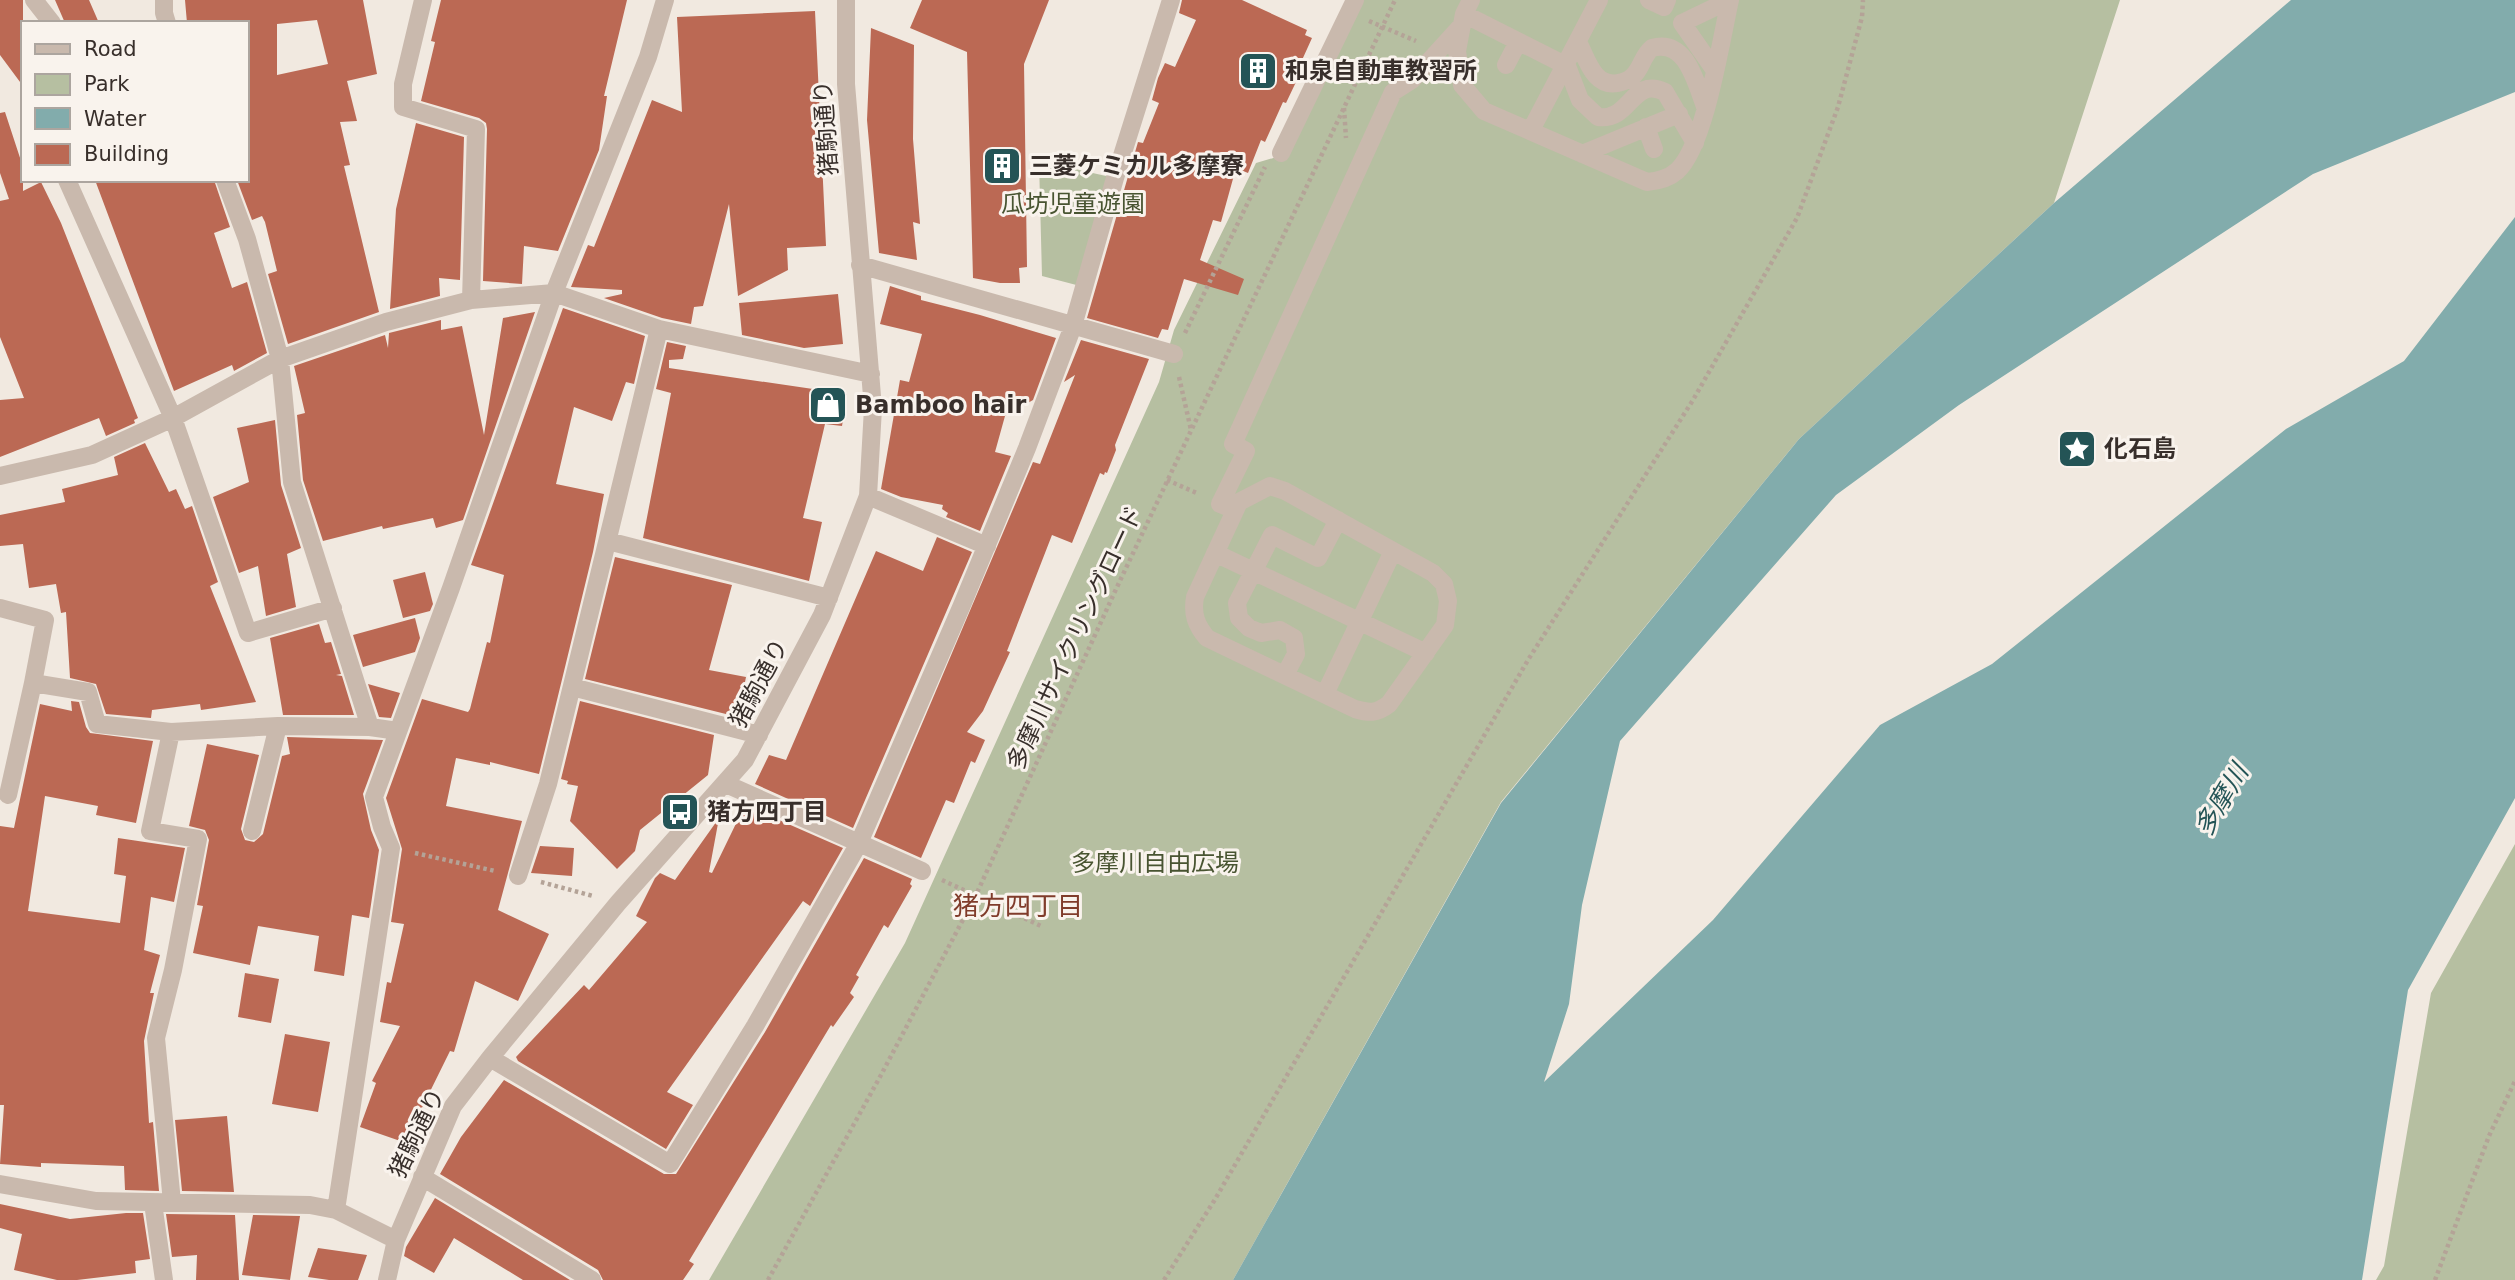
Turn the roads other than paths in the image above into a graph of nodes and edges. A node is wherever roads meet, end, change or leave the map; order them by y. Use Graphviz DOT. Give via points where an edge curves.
graph roads {
  1 [pos="34,0"];
  2 [pos="164,0"];
  3 [pos="423,0"];
  4 [pos="665,0"];
  5 [pos="846,0"];
  6 [pos="1171,0"];
  7 [pos="1354,0"];
  8 [pos="1599,0"];
  9 [pos="1649,0"];
  10 [pos="1667,0"];
  11 [pos="1730,0"];
  12 [pos="1465,13"];
  13 [pos="50,21"];
  14 [pos="166,21"];
  15 [pos="1518,42"];
  16 [pos="1578,42"];
  17 [pos="1506,65"];
  18 [pos="1567,66"];
  19 [pos="1714,69"];
  20 [pos="1706,108"];
  21 [pos="1679,114"];
  22 [pos="1646,127"];
  23 [pos="1531,131"];
  24 [pos="1695,144"];
  25 [pos="1654,149"];
  26 [pos="1582,154"];
  27 [pos="1276,155"];
  28 [pos="68,182"];
  29 [pos="226,182"];
  30 [pos="860,265"];
  31 [pos="554,293"];
  32 [pos="471,300"];
  33 [pos="1073,326"];
  34 [pos="659,329"];
  35 [pos="1174,354"];
  36 [pos="280,359"];
  37 [pos="871,374"];
  38 [pos="173,418"];
  39 [pos="0,476"];
  40 [pos="868,496"];
  41 [pos="1235,510"];
  42 [pos="1338,520"];
  43 [pos="608,541"];
  44 [pos="987,546"];
  45 [pos="1393,551"];
  46 [pos="1215,553"];
  47 [pos="1253,570"];
  48 [pos="829,598"];
  49 [pos="0,608"];
  50 [pos="333,608"];
  51 [pos="1360,620"];
  52 [pos="1426,653"];
  53 [pos="1285,675"];
  54 [pos="33,683"];
  55 [pos="572,687"];
  56 [pos="1325,694"];
  57 [pos="278,726"];
  58 [pos="369,727"];
  59 [pos="398,731"];
  60 [pos="171,732"];
  61 [pos="759,735"];
  62 [pos="726,784"];
  63 [pos="8,795"];
  64 [pos="252,831"];
  65 [pos="859,844"];
  66 [pos="922,871"];
  67 [pos="518,876"];
  68 [pos="490,1058"];
  69 [pos="422,1177"];
  70 [pos="0,1184"];
  71 [pos="172,1202"];
  72 [pos="153,1203"];
  73 [pos="336,1210"];
  74 [pos="396,1240"];
  75 [pos="164,1280"];
  76 [pos="387,1280"];
  77 [pos="592,1280"];
  1 -- 13 [label="street"];
  2 -- 14 [label="street"];
  3 -- 32 [label="street" via="402,107 476,129"];
  4 -- 31 [label="street" via="649,57"];
  5 -- 30 [label="street, 猪駒通り" via="846,84"];
  6 -- 33 [label="street"];
  7 -- 27 [label="street"];
  8 -- 16 [label="street"];
  9 -- 10 [label="street" via="1664,7"];
  11 -- 19 [label="street"];
  11 -- 19 [label="street" via="1682,23"];
  12 -- 15 [label="street"];
  12 -- 23 [label="street" via="1457,51 1462,85 1484,111"];
  12 -- 41 [label="street" via="1412,80 1393,92 1233,444 1245,451 1220,504"];
  15 -- 17 [label="street"];
  15 -- 18 [label="street"];
  16 -- 18 [label="street"];
  16 -- 20 [label="street" via="1594,75 1614,84 1634,76 1652,48 1673,49 1686,60"];
  18 -- 21 [label="street" via="1580,100 1598,117 1616,116 1635,95 1649,88 1665,92"];
  18 -- 23 [label="street"];
  19 -- 20 [label="street"];
  20 -- 24 [label="street"];
  21 -- 22 [label="street"];
  21 -- 24 [label="street"];
  22 -- 25 [label="street"];
  22 -- 26 [label="street"];
  23 -- 26 [label="street"];
  24 -- 26 [label="street" via="1677,172 1662,181 1647,182"];
  28 -- 38 [label="street"];
  29 -- 36 [label="street" via="247,239"];
  30 -- 33 [label="street"];
  30 -- 37 [label="street, 猪駒通り"];
  31 -- 32 [label="street"];
  31 -- 34 [label="street"];
  31 -- 59 [label="street"];
  32 -- 36 [label="street" via="386,322"];
  33 -- 35 [label="street"];
  33 -- 44 [label="street"];
  34 -- 37 [label="street"];
  34 -- 43 [label="street"];
  36 -- 38 [label="street"];
  36 -- 50 [label="street" via="292,482"];
  37 -- 40 [label="street, 猪駒通り"];
  38 -- 39 [label="street" via="92,455"];
  38 -- 50 [label="street" via="248,634"];
  40 -- 44 [label="street"];
  40 -- 48 [label="street, 猪駒通り"];
  41 -- 42 [label="street" via="1239,502 1270,486"];
  41 -- 46 [label="street"];
  42 -- 45 [label="street"];
  42 -- 47 [label="street" via="1318,558 1272,535"];
  43 -- 48 [label="street"];
  43 -- 55 [label="street"];
  44 -- 65 [label="street"];
  45 -- 51 [label="street"];
  45 -- 52 [label="street" via="1444,584 1448,601 1445,625"];
  46 -- 47 [label="street"];
  46 -- 53 [label="street" via="1195,597 1198,627 1208,638"];
  47 -- 51 [label="street"];
  47 -- 53 [label="street" via="1237,603 1239,618 1261,633 1280,630 1294,638 1296,654"];
  48 -- 61 [label="street, 猪駒通り"];
  49 -- 54 [label="street" via="45,620"];
  50 -- 58 [label="street"];
  51 -- 52 [label="street"];
  51 -- 56 [label="street"];
  52 -- 56 [label="street" via="1379,712 1355,709"];
  53 -- 56 [label="street"];
  54 -- 60 [label="street" via="88,692 97,724"];
  54 -- 63 [label="street"];
  55 -- 61 [label="street"];
  55 -- 67 [label="street" via="548,784"];
  57 -- 58 [label="street"];
  57 -- 60 [label="street"];
  57 -- 64 [label="street"];
  58 -- 59 [label="street"];
  59 -- 73 [label="street" via="374,797 391,848"];
  60 -- 71 [label="street" via="150,831 198,839 156,1038"];
  61 -- 62 [label="street, 猪駒通り"];
  62 -- 65 [label="street"];
  62 -- 68 [label="street, 猪駒通り" via="618,903"];
  65 -- 66 [label="street"];
  65 -- 68 [label="street" via="670,1164"];
  68 -- 69 [label="street, 猪駒通り" via="453,1106"];
  69 -- 74 [label="street, 猪駒通り"];
  69 -- 77 [label="street"];
  70 -- 72 [label="street" via="96,1201"];
  71 -- 72 [label="street"];
  71 -- 73 [label="street" via="310,1205"];
  72 -- 75 [label="street"];
  73 -- 74 [label="street"];
  74 -- 76 [label="street, 猪駒通り"];
}
